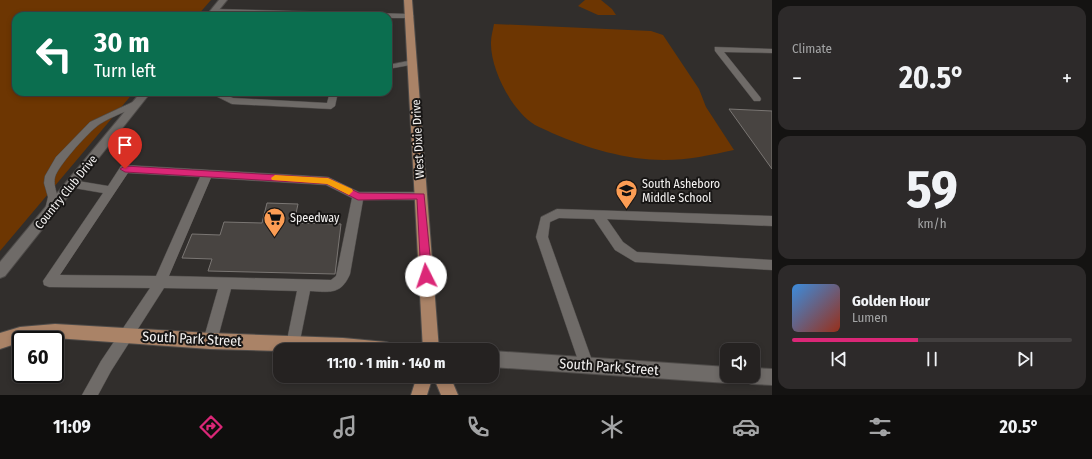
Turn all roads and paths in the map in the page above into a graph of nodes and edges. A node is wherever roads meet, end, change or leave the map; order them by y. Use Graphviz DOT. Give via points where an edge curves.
graph roads {
  1 [pos="223,0"];
  2 [pos="408,0"];
  3 [pos="214,12"];
  4 [pos="392,16"];
  5 [pos="410,16"];
  6 [pos="772,51"];
  7 [pos="413,62"];
  8 [pos="392,66"];
  9 [pos="143,96"];
  10 [pos="221,96"];
  11 [pos="333,96"];
  12 [pos="756,99"];
  13 [pos="137,103"];
  14 [pos="207,174"];
  15 [pos="72,184"];
  16 [pos="110,190"];
  17 [pos="358,196"];
  18 [pos="421,196"];
  19 [pos="51,210"];
  20 [pos="598,215"];
  21 [pos="772,221"];
  22 [pos="772,265"];
  23 [pos="0,272"];
  24 [pos="160,282"];
  25 [pos="226,284"];
  26 [pos="304,286"];
  27 [pos="127,336"];
  28 [pos="0,341"];
  29 [pos="210,341"];
  30 [pos="273,343"];
  31 [pos="293,343"];
  32 [pos="431,343"];
  33 [pos="499,360"];
  34 [pos="587,366"];
  35 [pos="720,374"];
  36 [pos="760,376"];
  37 [pos="772,377"];
  38 [pos="423,383"];
  39 [pos="444,383"];
  40 [pos="90,395"];
  41 [pos="419,395"];
  42 [pos="450,395"];
  1 -- 3 [label="street"];
  2 -- 5 [label="main road, West Dixie Drive"];
  4 -- 5 [label="lane"];
  5 -- 7 [label="main road, West Dixie Drive"];
  6 -- 12 [label="lane" via="718,49"];
  7 -- 8 [label="lane"];
  7 -- 18 [label="main road, West Dixie Drive"];
  9 -- 13 [label="street, Country Club Drive"];
  10 -- 11 [label="lane" via="232,101 331,106"];
  13 -- 15 [label="street, Country Club Drive"];
  13 -- 19 [label="lane" via="93,124 60,160 50,176"];
  14 -- 16 [label="lane" via="125,169"];
  14 -- 17 [label="lane" via="328,181"];
  14 -- 24 [label="lane"];
  15 -- 16 [label="lane"];
  15 -- 19 [label="street, Country Club Drive"];
  16 -- 24 [label="lane" via="49,281"];
  17 -- 18 [label="lane"];
  17 -- 26 [label="lane" via="341,280 333,286"];
  18 -- 32 [label="main road, West Dixie Drive"];
  19 -- 23 [label="street, Country Club Drive"];
  20 -- 21 [label="lane"];
  20 -- 22 [label="lane" via="619,246 635,256"];
  20 -- 34 [label="lane" via="557,213 545,220 542,237"];
  24 -- 25 [label="lane"];
  24 -- 27 [label="lane"];
  25 -- 26 [label="lane"];
  25 -- 29 [label="lane"];
  26 -- 31 [label="lane"];
  27 -- 28 [label="main road, South Park Street" via="55,331 33,332"];
  27 -- 29 [label="main road, South Park Street"];
  27 -- 40 [label="lane" via="101,372"];
  29 -- 30 [label="main road, South Park Street"];
  33 -- 34 [label="street, South Park Street"];
  34 -- 35 [label="street, South Park Street"];
  36 -- 37 [label="street"];
  38 -- 41 [label="main road"];
  39 -- 42 [label="main road"];
}
